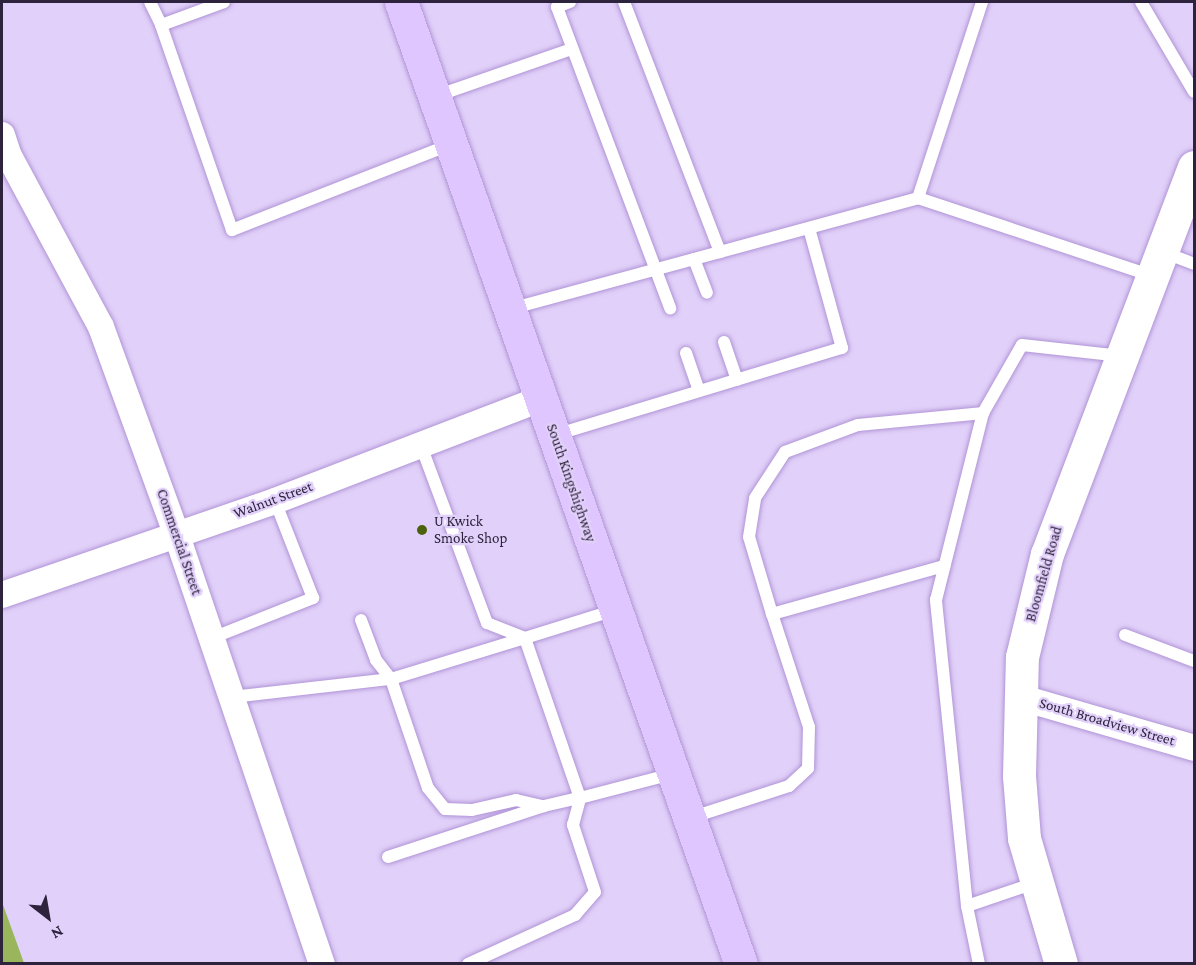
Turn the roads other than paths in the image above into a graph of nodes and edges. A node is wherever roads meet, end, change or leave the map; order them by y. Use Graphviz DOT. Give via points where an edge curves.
graph roads {
  1 [pos="150,2"];
  2 [pos="224,2"];
  3 [pos="402,2"];
  4 [pos="570,2"];
  5 [pos="624,2"];
  6 [pos="982,2"];
  7 [pos="1141,2"];
  8 [pos="161,25"];
  9 [pos="572,49"];
  10 [pos="1194,92"];
  11 [pos="435,96"];
  12 [pos="2,135"];
  13 [pos="452,144"];
  14 [pos="1194,167"];
  15 [pos="918,198"];
  16 [pos="809,228"];
  17 [pos="720,252"];
  18 [pos="694,259"];
  19 [pos="1158,264"];
  20 [pos="1194,264"];
  21 [pos="655,269"];
  22 [pos="707,293"];
  23 [pos="670,308"];
  24 [pos="510,310"];
  25 [pos="724,342"];
  26 [pos="686,353"];
  27 [pos="1122,356"];
  28 [pos="737,380"];
  29 [pos="699,391"];
  30 [pos="541,399"];
  31 [pos="983,413"];
  32 [pos="554,436"];
  33 [pos="420,444"];
  34 [pos="275,501"];
  35 [pos="176,533"];
  36 [pos="944,566"];
  37 [pos="2,595"];
  38 [pos="616,610"];
  39 [pos="772,614"];
  40 [pos="361,620"];
  41 [pos="1125,635"];
  42 [pos="212,638"];
  43 [pos="525,638"];
  44 [pos="1194,661"];
  45 [pos="391,679"];
  46 [pos="1019,697"];
  47 [pos="232,698"];
  48 [pos="1194,748"];
  49 [pos="674,773"];
  50 [pos="580,798"];
  51 [pos="544,806"];
  52 [pos="689,819"];
  53 [pos="388,857"];
  54 [pos="1035,883"];
  55 [pos="967,906"];
  56 [pos="322,963"];
  57 [pos="468,963"];
  58 [pos="741,963"];
  59 [pos="979,963"];
  60 [pos="1061,963"];
  1 -- 8 [label="lane"];
  2 -- 8 [label="lane"];
  3 -- 11 [label="main road, South Kingshighway"];
  4 -- 9 [label="lane" via="557,7"];
  5 -- 17 [label="lane"];
  6 -- 15 [label="lane"];
  7 -- 10 [label="lane"];
  8 -- 13 [label="lane" via="232,230"];
  9 -- 11 [label="lane"];
  9 -- 21 [label="lane"];
  11 -- 13 [label="main road, South Kingshighway"];
  12 -- 35 [label="street, Commercial Street" via="9,156 101,327"];
  13 -- 24 [label="main road, South Kingshighway"];
  14 -- 19 [label="street, Bloomfield Road"];
  15 -- 16 [label="lane"];
  15 -- 19 [label="lane"];
  16 -- 17 [label="lane"];
  16 -- 28 [label="lane" via="842,348"];
  17 -- 18 [label="lane"];
  18 -- 21 [label="lane"];
  18 -- 22 [label="lane"];
  19 -- 20 [label="lane"];
  19 -- 27 [label="street, Bloomfield Road"];
  21 -- 23 [label="lane"];
  21 -- 24 [label="lane"];
  24 -- 30 [label="main road, South Kingshighway"];
  25 -- 28 [label="lane"];
  26 -- 29 [label="lane"];
  27 -- 31 [label="lane" via="1022,345"];
  27 -- 46 [label="street, Bloomfield Road" via="1047,554 1022,657"];
  28 -- 29 [label="lane"];
  29 -- 32 [label="lane"];
  30 -- 32 [label="main road, South Kingshighway"];
  30 -- 33 [label="street, Walnut Street"];
  31 -- 36 [label="lane"];
  31 -- 39 [label="lane" via="858,425 785,452 755,498 749,537"];
  32 -- 38 [label="main road, South Kingshighway"];
  33 -- 34 [label="street, Walnut Street"];
  33 -- 43 [label="lane" via="487,623"];
  34 -- 35 [label="street, Walnut Street"];
  34 -- 42 [label="lane" via="313,598"];
  35 -- 37 [label="street, Walnut Street"];
  35 -- 42 [label="street, Commercial Street"];
  36 -- 39 [label="lane"];
  36 -- 55 [label="lane" via="936,600"];
  38 -- 43 [label="lane"];
  38 -- 49 [label="main road, South Kingshighway"];
  39 -- 52 [label="lane" via="809,727 808,768 789,786"];
  40 -- 45 [label="lane" via="376,660"];
  41 -- 44 [label="lane"];
  42 -- 47 [label="street, Commercial Street"];
  43 -- 45 [label="lane"];
  43 -- 50 [label="lane"];
  45 -- 47 [label="lane"];
  45 -- 51 [label="lane" via="428,788 445,809 472,810 516,800"];
  46 -- 48 [label="street, South Broadview Street"];
  46 -- 54 [label="street, Bloomfield Road" via="1024,838"];
  47 -- 56 [label="street, Commercial Street"];
  49 -- 50 [label="lane"];
  49 -- 52 [label="main road, South Kingshighway"];
  50 -- 51 [label="lane"];
  50 -- 57 [label="lane" via="573,825 595,892 575,915"];
  51 -- 53 [label="lane"];
  52 -- 58 [label="main road, South Kingshighway"];
  54 -- 55 [label="lane"];
  54 -- 60 [label="street, Bloomfield Road"];
  55 -- 59 [label="lane"];
}
